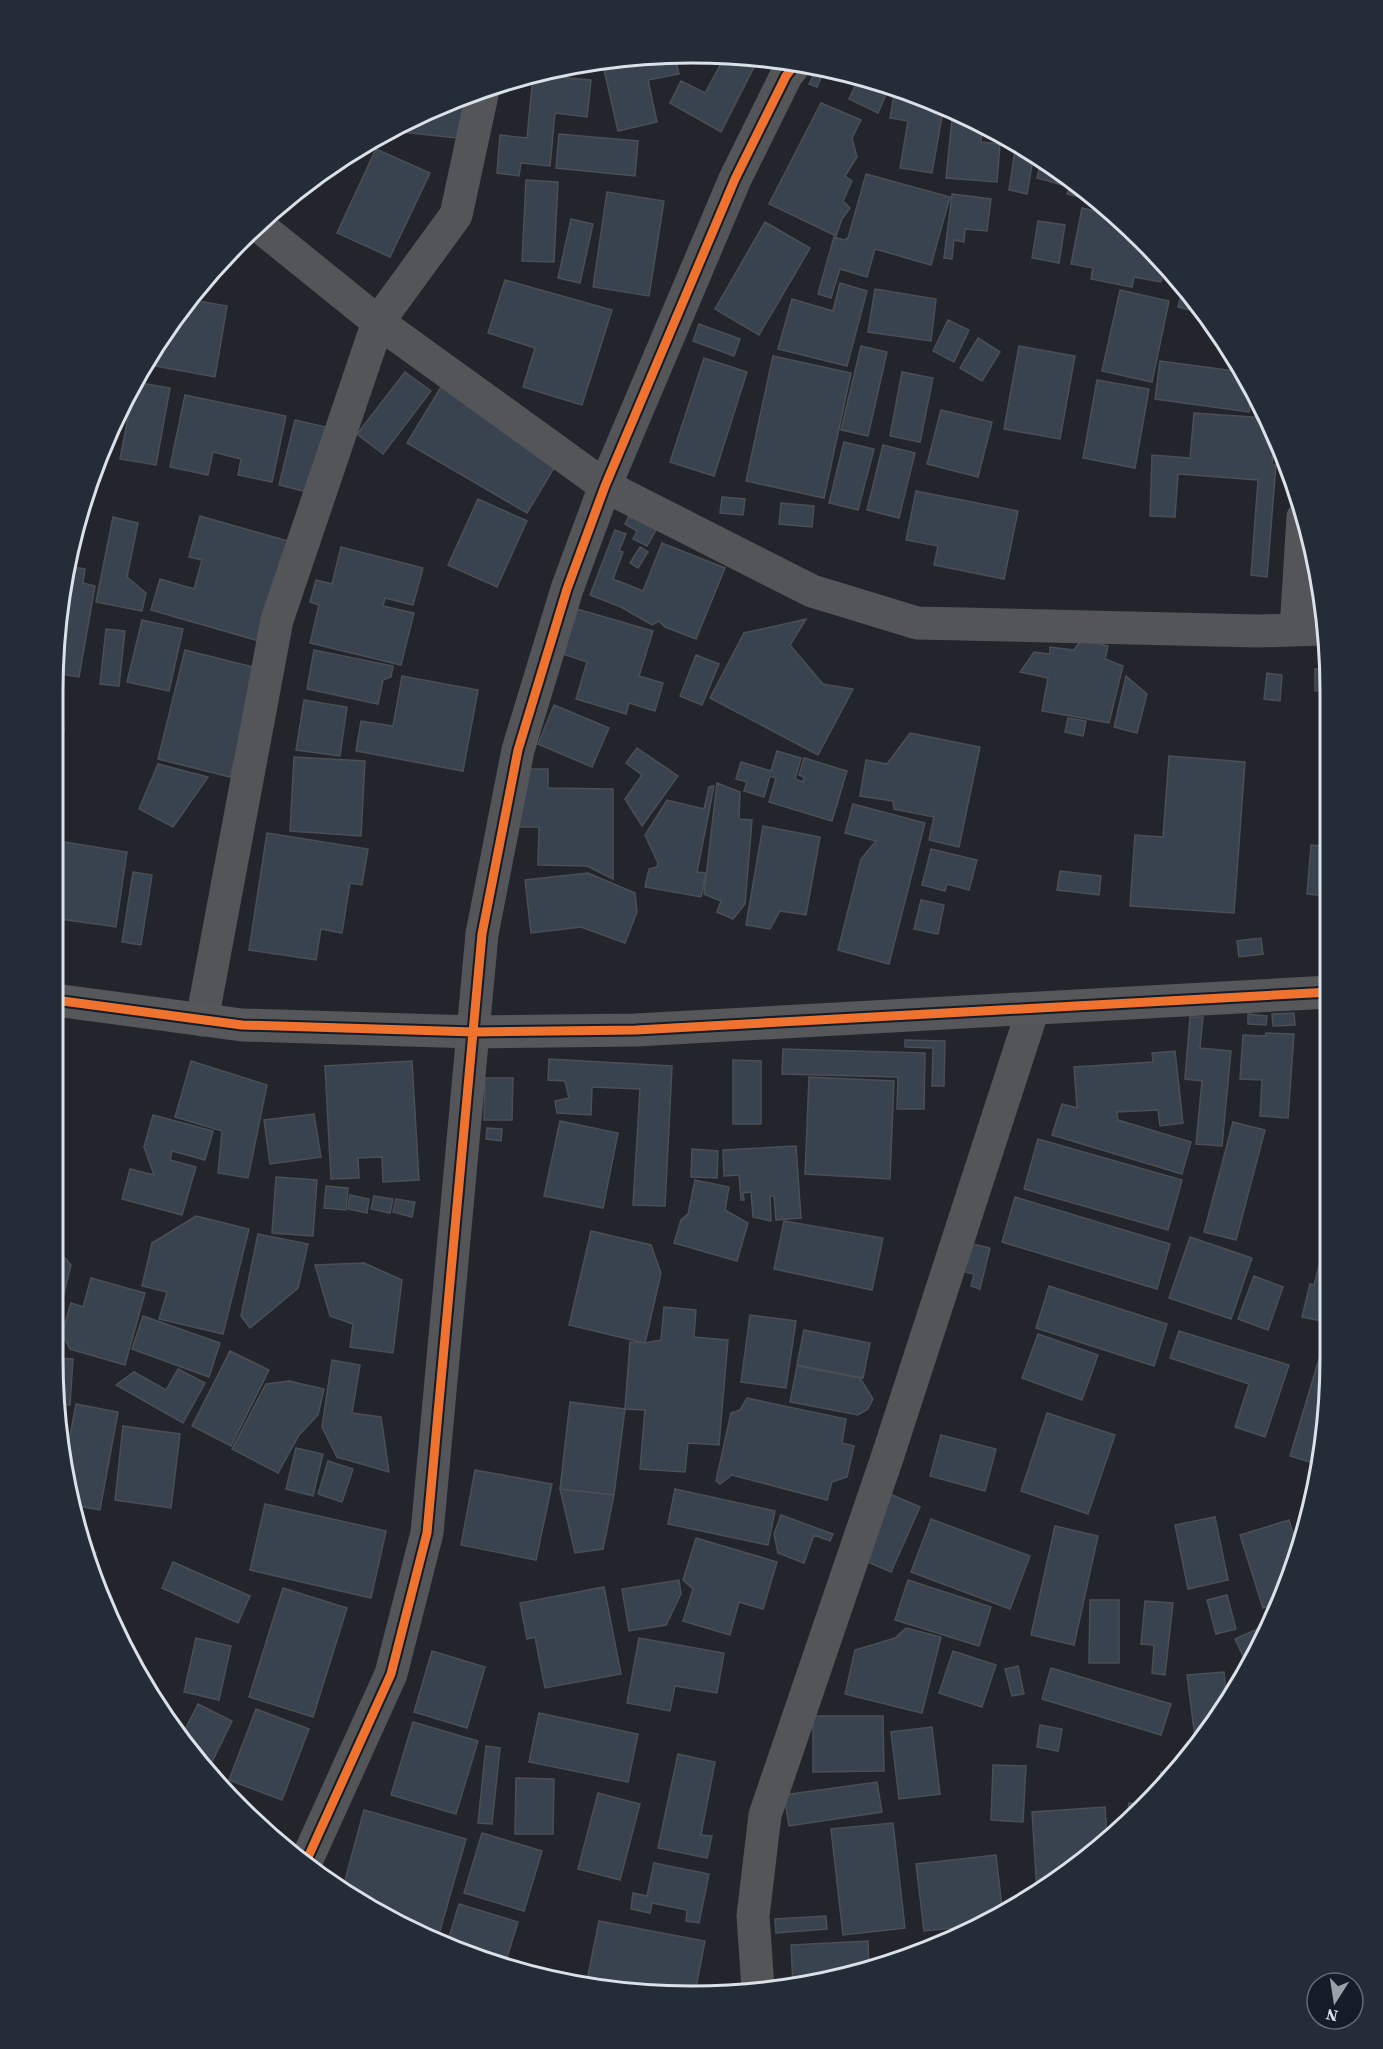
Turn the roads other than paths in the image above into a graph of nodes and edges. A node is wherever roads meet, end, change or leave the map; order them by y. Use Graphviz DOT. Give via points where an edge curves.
graph roads {
  1 [pos="790,71"];
  2 [pos="481,99"];
  3 [pos="265,230"];
  4 [pos="378,322"];
  5 [pos="605,486"];
  6 [pos="1306,558"];
  7 [pos="1310,629"];
  8 [pos="1320,993"];
  9 [pos="63,1001"];
  10 [pos="1033,1009"];
  11 [pos="202,1020"];
  12 [pos="474,1032"];
  13 [pos="309,1856"];
  14 [pos="758,1983"];
  1 -- 5 [label="street" via="735,179"];
  2 -- 4 [label="street" via="456,215"];
  3 -- 4 [label="street"];
  4 -- 5 [label="street"];
  4 -- 11 [label="street" via="277,620"];
  5 -- 7 [label="street" via="812,591 916,623"];
  5 -- 12 [label="street" via="567,589 518,750 482,934"];
  6 -- 7 [label="street"];
  8 -- 10 [label="street"];
  9 -- 11 [label="street"];
  10 -- 12 [label="street" via="636,1030"];
  10 -- 14 [label="street" via="888,1455 765,1815 753,1916"];
  11 -- 12 [label="street" via="242,1025"];
  12 -- 13 [label="street" via="427,1533 390,1674"];
}
